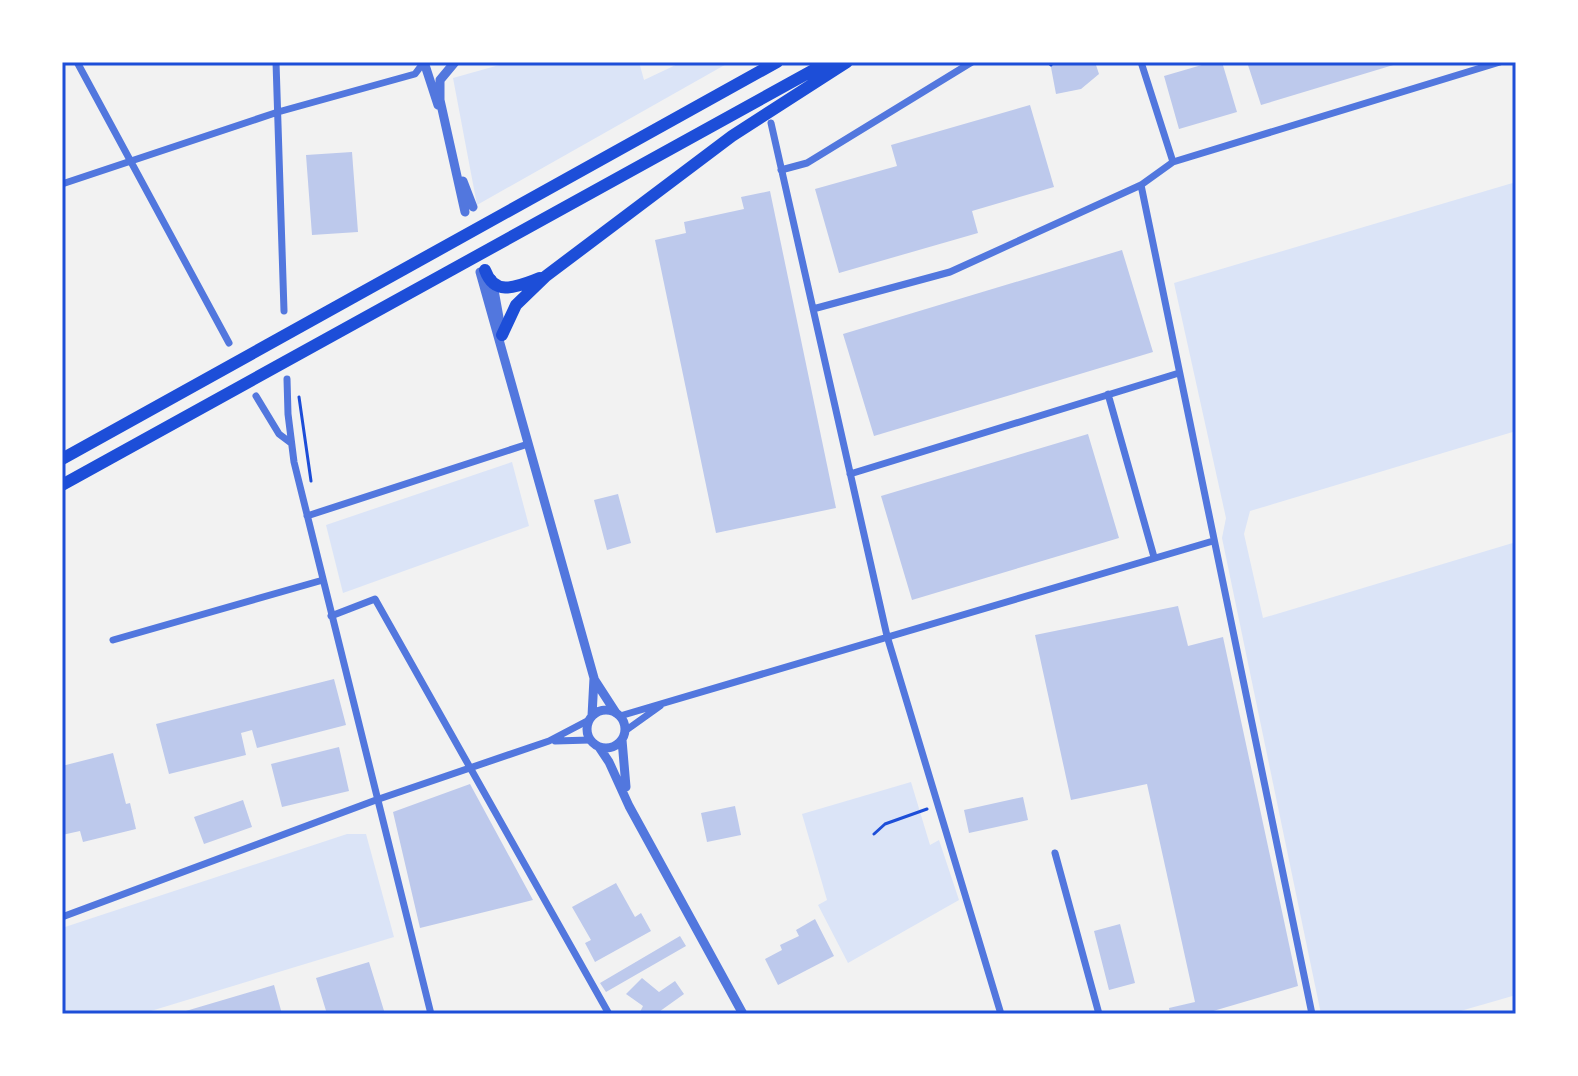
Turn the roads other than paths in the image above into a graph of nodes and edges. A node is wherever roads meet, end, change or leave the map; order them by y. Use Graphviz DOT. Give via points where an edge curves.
graph roads {
  1 [pos="77,62"];
  2 [pos="276,62"];
  3 [pos="424,62"];
  4 [pos="455,62"];
  5 [pos="777,62"];
  6 [pos="828,62"];
  7 [pos="847,62"];
  8 [pos="972,62"];
  9 [pos="1141,62"];
  10 [pos="1500,62"];
  11 [pos="783,95"];
  12 [pos="278,112"];
  13 [pos="443,115"];
  14 [pos="771,123"];
  15 [pos="133,162"];
  16 [pos="1173,162"];
  17 [pos="781,170"];
  18 [pos="62,184"];
  19 [pos="1141,185"];
  20 [pos="469,210"];
  21 [pos="485,270"];
  22 [pos="546,276"];
  23 [pos="494,285"];
  24 [pos="813,309"];
  25 [pos="284,311"];
  26 [pos="502,335"];
  27 [pos="229,343"];
  28 [pos="507,362"];
  29 [pos="1179,373"];
  30 [pos="287,379"];
  31 [pos="1108,394"];
  32 [pos="256,396"];
  33 [pos="291,443"];
  34 [pos="528,444"];
  35 [pos="62,459"];
  36 [pos="850,474"];
  37 [pos="62,485"];
  38 [pos="307,516"];
  39 [pos="1213,541"];
  40 [pos="1154,557"];
  41 [pos="323,580"];
  42 [pos="331,616"];
  43 [pos="887,636"];
  44 [pos="113,640"];
  45 [pos="594,678"];
  46 [pos="661,704"];
  47 [pos="618,715"];
  48 [pos="591,718"];
  49 [pos="624,736"];
  50 [pos="590,740"];
  51 [pos="549,741"];
  52 [pos="599,747"];
  53 [pos="471,768"];
  54 [pos="376,800"];
  55 [pos="629,806"];
  56 [pos="1055,853"];
  57 [pos="62,917"];
  58 [pos="431,1014"];
  59 [pos="609,1014"];
  60 [pos="743,1014"];
  61 [pos="1001,1014"];
  62 [pos="1099,1014"];
  63 [pos="1312,1014"];
  1 -- 15 [label="street"];
  2 -- 12 [label="street"];
  3 -- 12 [label="street" via="415,74"];
  3 -- 13 [label="street"];
  4 -- 13 [label="street" via="440,80"];
  5 -- 35 [label="highway"];
  6 -- 11 [label="highway"];
  7 -- 11 [label="highway"];
  8 -- 17 [label="street" via="807,163"];
  9 -- 16 [label="street"];
  10 -- 16 [label="street"];
  11 -- 22 [label="highway"];
  11 -- 37 [label="highway" via="728,117"];
  12 -- 15 [label="street"];
  12 -- 25 [label="street"];
  13 -- 20 [label="street"];
  14 -- 17 [label="street"];
  15 -- 18 [label="street"];
  15 -- 27 [label="street"];
  16 -- 19 [label="street"];
  17 -- 24 [label="street"];
  19 -- 24 [label="street" via="950,272"];
  19 -- 29 [label="street"];
  21 -- 23 [label="highway"];
  21 -- 28 [label="street"];
  22 -- 23 [label="highway" via="515,287"];
  22 -- 26 [label="highway" via="516,305"];
  23 -- 26 [label="street"];
  24 -- 36 [label="street"];
  26 -- 28 [label="street"];
  28 -- 34 [label="street"];
  29 -- 31 [label="street"];
  29 -- 39 [label="street"];
  30 -- 33 [label="street"];
  31 -- 36 [label="street"];
  31 -- 40 [label="street"];
  32 -- 33 [label="street" via="279,434"];
  33 -- 38 [label="street"];
  34 -- 38 [label="street"];
  34 -- 45 [label="street"];
  36 -- 43 [label="street"];
  38 -- 41 [label="street"];
  39 -- 40 [label="street"];
  39 -- 63 [label="street"];
  40 -- 43 [label="street"];
  41 -- 42 [label="street"];
  41 -- 44 [label="street"];
  42 -- 53 [label="street" via="375,599"];
  42 -- 54 [label="street"];
  43 -- 46 [label="street"];
  43 -- 61 [label="street"];
  45 -- 47 [label="street"];
  45 -- 48 [label="street"];
  46 -- 47 [label="street"];
  46 -- 49 [label="street"];
  47 -- 48 [label="street" via="604,710"];
  47 -- 49 [label="street"];
  48 -- 50 [label="street"];
  48 -- 51 [label="street"];
  49 -- 52 [label="street" via="612,748"];
  49 -- 55 [label="street"];
  50 -- 51 [label="street"];
  50 -- 52 [label="street"];
  51 -- 53 [label="street"];
  52 -- 55 [label="street"];
  53 -- 54 [label="street"];
  53 -- 59 [label="street"];
  54 -- 57 [label="street"];
  54 -- 58 [label="street"];
  55 -- 60 [label="street"];
  56 -- 62 [label="street"];
}
